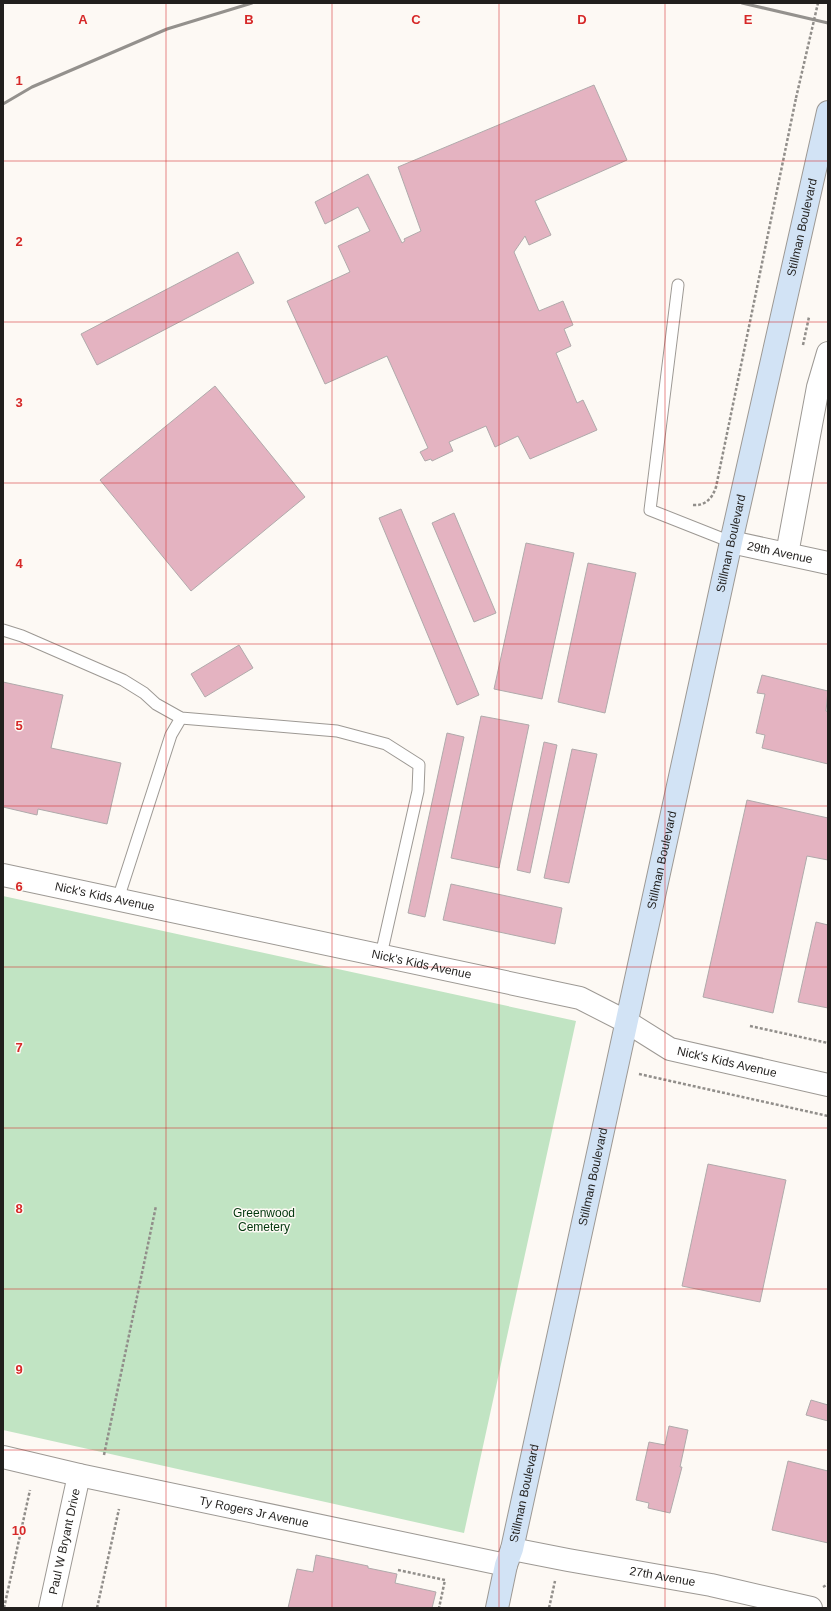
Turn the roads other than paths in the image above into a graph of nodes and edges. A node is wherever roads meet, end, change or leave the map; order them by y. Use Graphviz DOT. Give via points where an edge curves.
graph roads {
  1 [pos="828,112"];
  2 [pos="678,285"];
  3 [pos="828,353"];
  4 [pos="731,542"];
  5 [pos="787,554"];
  6 [pos="828,563"];
  7 [pos="3,630"];
  8 [pos="181,718"];
  9 [pos="3,876"];
  10 [pos="118,900"];
  11 [pos="381,956"];
  12 [pos="627,1022"];
  13 [pos="828,1086"];
  14 [pos="3,1457"];
  15 [pos="89,1477"];
  16 [pos="509,1557"];
  17 [pos="50,1608"];
  18 [pos="497,1608"];
  19 [pos="811,1608"];
  1 -- 4 [label="main road, Stillman Boulevard"];
  2 -- 4 [label="lane" via="650,510"];
  3 -- 5 [label="street" via="818,387"];
  4 -- 5 [label="street, 29th Avenue"];
  4 -- 12 [label="main road, Stillman Boulevard"];
  5 -- 6 [label="street, 29th Avenue"];
  7 -- 8 [label="lane" via="123,680"];
  8 -- 10 [label="lane" via="171,735"];
  8 -- 11 [label="lane" via="337,731 386,744 419,765 418,791"];
  9 -- 10 [label="street, Nick's Kids Avenue"];
  10 -- 11 [label="street, Nick's Kids Avenue"];
  11 -- 12 [label="street, Nick's Kids Avenue" via="580,998"];
  12 -- 13 [label="street, Nick's Kids Avenue" via="670,1049"];
  12 -- 16 [label="main road, Stillman Boulevard"];
  14 -- 15 [label="street, Ty Rogers Jr Avenue"];
  15 -- 16 [label="street, Ty Rogers Jr Avenue"];
  15 -- 17 [label="street, Paul W Bryant Drive"];
  16 -- 18 [label="main road, Stillman Boulevard"];
  16 -- 19 [label="street, 27th Avenue" via="568,1560 711,1585"];
}
